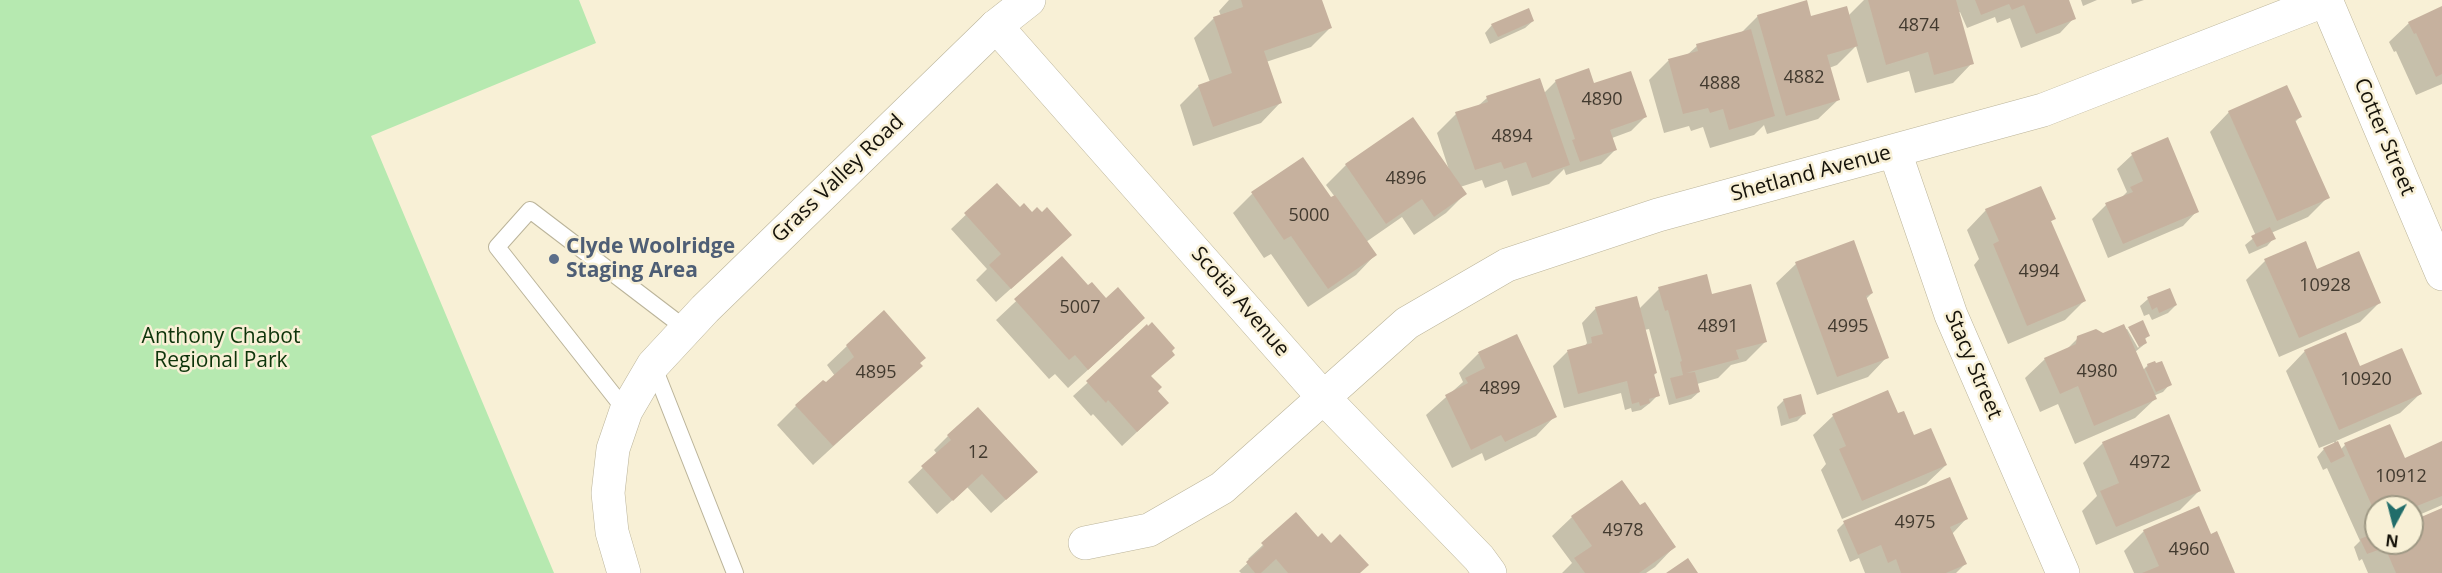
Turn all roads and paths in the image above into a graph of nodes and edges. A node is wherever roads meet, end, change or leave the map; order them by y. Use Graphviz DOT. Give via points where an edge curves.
graph roads {
  1 [pos="1029,0"];
  2 [pos="2326,0"];
  3 [pos="996,26"];
  4 [pos="1894,152"];
  5 [pos="2442,274"];
  6 [pos="686,329"];
  7 [pos="653,365"];
  8 [pos="1323,397"];
  9 [pos="626,411"];
  10 [pos="1085,543"];
  11 [pos="624,573"];
  12 [pos="735,573"];
  13 [pos="1490,573"];
  14 [pos="2063,573"];
  1 -- 3 [label="street, Grass Valley Road"];
  2 -- 4 [label="street, Shetland Avenue" via="2043,111"];
  2 -- 5 [label="street, Cotter Street"];
  3 -- 6 [label="street, Grass Valley Road"];
  3 -- 8 [label="street, Scotia Avenue"];
  4 -- 8 [label="street, Shetland Avenue" via="1658,214 1507,265 1407,323"];
  4 -- 14 [label="street, Stacy Street" via="1951,315"];
  6 -- 7 [label="street, Grass Valley Road"];
  6 -- 9 [label="lane" via="530,210 496,247"];
  7 -- 9 [label="street, Grass Valley Road"];
  7 -- 12 [label="lane"];
  8 -- 10 [label="street, Shetland Avenue" via="1222,488 1149,530"];
  8 -- 13 [label="street, Scotia Avenue"];
  9 -- 11 [label="street, Grass Valley Road" via="613,449 608,493 612,532"];
}
